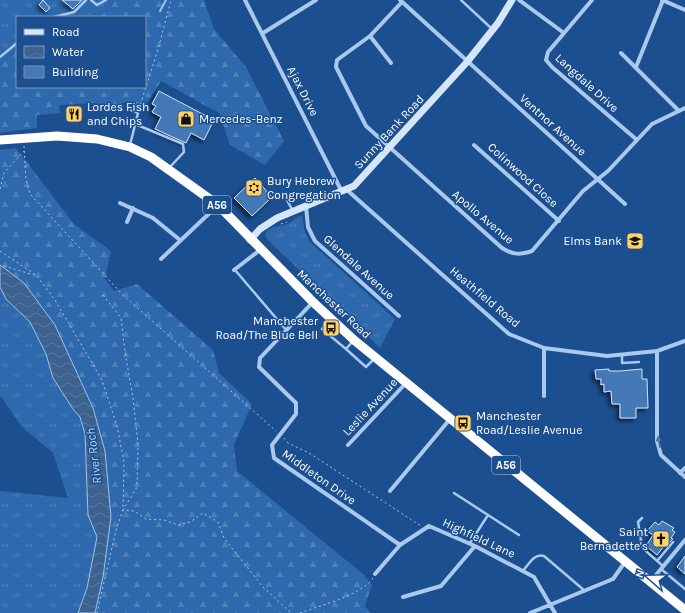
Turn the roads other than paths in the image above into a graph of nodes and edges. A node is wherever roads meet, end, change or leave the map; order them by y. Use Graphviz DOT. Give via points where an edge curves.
graph roads {
  1 [pos="86,0"];
  2 [pos="91,0"];
  3 [pos="106,0"];
  4 [pos="246,0"];
  5 [pos="316,0"];
  6 [pos="461,0"];
  7 [pos="513,0"];
  8 [pos="592,0"];
  9 [pos="662,0"];
  10 [pos="401,1"];
  11 [pos="685,10"];
  12 [pos="58,16"];
  13 [pos="493,30"];
  14 [pos="262,33"];
  15 [pos="564,33"];
  16 [pos="370,36"];
  17 [pos="16,44"];
  18 [pos="621,53"];
  19 [pos="0,57"];
  20 [pos="467,62"];
  21 [pos="391,63"];
  22 [pos="636,67"];
  23 [pos="685,108"];
  24 [pos="131,110"];
  25 [pos="679,111"];
  26 [pos="135,124"];
  27 [pos="0,140"];
  28 [pos="636,140"];
  29 [pos="474,145"];
  30 [pos="130,147"];
  31 [pos="389,148"];
  32 [pos="168,169"];
  33 [pos="598,179"];
  34 [pos="344,191"];
  35 [pos="284,193"];
  36 [pos="120,203"];
  37 [pos="625,204"];
  38 [pos="218,205"];
  39 [pos="306,206"];
  40 [pos="133,208"];
  41 [pos="292,214"];
  42 [pos="559,221"];
  43 [pos="127,222"];
  44 [pos="180,240"];
  45 [pos="250,240"];
  46 [pos="260,250"];
  47 [pos="161,259"];
  48 [pos="234,270"];
  49 [pos="313,302"];
  50 [pos="400,316"];
  51 [pos="330,319"];
  52 [pos="287,331"];
  53 [pos="354,340"];
  54 [pos="685,341"];
  55 [pos="544,348"];
  56 [pos="346,349"];
  57 [pos="657,351"];
  58 [pos="622,354"];
  59 [pos="376,358"];
  60 [pos="639,362"];
  61 [pos="406,382"];
  62 [pos="544,396"];
  63 [pos="450,419"];
  64 [pos="348,445"];
  65 [pos="685,468"];
  66 [pos="680,473"];
  67 [pos="685,477"];
  68 [pos="390,491"];
  69 [pos="454,493"];
  70 [pos="488,515"];
  71 [pos="642,518"];
  72 [pos="519,535"];
  73 [pos="685,540"];
  74 [pos="673,542"];
  75 [pos="470,543"];
  76 [pos="400,545"];
  77 [pos="475,546"];
  78 [pos="657,561"];
  79 [pos="626,562"];
  80 [pos="662,568"];
  81 [pos="523,571"];
  82 [pos="375,574"];
  83 [pos="650,581"];
  84 [pos="685,589"];
  85 [pos="585,591"];
  86 [pos="403,597"];
  87 [pos="552,605"];
  88 [pos="685,610"];
  89 [pos="530,613"];
  90 [pos="555,613"];
  1 -- 12 [label="lane" via="74,12"];
  2 -- 3 [label="lane" via="97,5"];
  4 -- 14 [label="street, Ajax Drive"];
  5 -- 14 [label="street"];
  6 -- 13 [label="lane"];
  7 -- 13 [label="street, Sunny Bank Road"];
  7 -- 15 [label="street"];
  8 -- 15 [label="street, Langdale Drive"];
  9 -- 11 [label="street"];
  9 -- 22 [label="street"];
  10 -- 16 [label="street, Apollo Avenue"];
  10 -- 20 [label="street, Ventnor Avenue"];
  13 -- 20 [label="street, Sunny Bank Road"];
  14 -- 34 [label="street, Ajax Drive"];
  15 -- 28 [label="street, Langdale Drive" via="546,55 548,63"];
  16 -- 21 [label="street"];
  16 -- 31 [label="street, Apollo Avenue" via="338,60 336,67 366,126"];
  17 -- 19 [label="lane"];
  18 -- 22 [label="street"];
  20 -- 31 [label="street, Sunny Bank Road"];
  20 -- 33 [label="street, Ventnor Avenue"];
  22 -- 25 [label="street"];
  23 -- 25 [label="street, Apollo Avenue"];
  24 -- 26 [label="lane" via="138,113"];
  25 -- 28 [label="street, Apollo Avenue" via="652,124"];
  26 -- 30 [label="lane"];
  26 -- 32 [label="lane" via="183,144 184,152"];
  27 -- 30 [label="highway, Manchester Road / A56" via="65,136 97,139"];
  28 -- 33 [label="street, Apollo Avenue"];
  29 -- 42 [label="street, Colinwood Close"];
  30 -- 32 [label="highway, Manchester Road / A56"];
  31 -- 34 [label="street, Sunny Bank Road" via="354,186"];
  31 -- 42 [label="street, Apollo Avenue" via="511,254 532,251"];
  32 -- 38 [label="highway, Manchester Road / A56"];
  33 -- 37 [label="street, Ventnor Avenue"];
  33 -- 42 [label="street, Apollo Avenue" via="584,191"];
  34 -- 39 [label="street, Sunny Bank Road"];
  34 -- 55 [label="street, Heathfield Road" via="509,334"];
  35 -- 41 [label="lane"];
  36 -- 40 [label="street"];
  38 -- 44 [label="street"];
  38 -- 45 [label="highway, Manchester Road / A56"];
  39 -- 41 [label="street, Sunny Bank Road"];
  39 -- 50 [label="street, Glendale Avenue" via="308,227 315,241"];
  40 -- 43 [label="street"];
  40 -- 44 [label="street" via="154,218"];
  41 -- 45 [label="street, Sunny Bank Road" via="260,229"];
  44 -- 47 [label="street"];
  45 -- 46 [label="highway, Manchester Road / A56"];
  46 -- 48 [label="street"];
  46 -- 49 [label="highway, Manchester Road / A56"];
  48 -- 52 [label="lane"];
  49 -- 51 [label="highway, Manchester Road / A56"];
  49 -- 52 [label="street, Middleton Drive"];
  51 -- 53 [label="highway, Manchester Road / A56"];
  51 -- 56 [label="lane" via="322,329"];
  52 -- 76 [label="street, Middleton Drive" via="260,358 259,368 296,403 296,414 272,445 274,458"];
  53 -- 56 [label="lane"];
  53 -- 59 [label="highway, Manchester Road / A56"];
  54 -- 57 [label="street, Heathfield Road"];
  55 -- 58 [label="street, Heathfield Road" via="607,356"];
  55 -- 62 [label="street"];
  56 -- 59 [label="lane" via="366,367"];
  57 -- 58 [label="street, Heathfield Road"];
  66 -- 57 [label="street, one-way" via="662,455 657,441"];
  58 -- 60 [label="lane" via="622,363"];
  59 -- 61 [label="highway, Manchester Road / A56"];
  61 -- 63 [label="highway, Manchester Road / A56"];
  61 -- 64 [label="street, Leslie Avenue"];
  63 -- 68 [label="street"];
  63 -- 79 [label="highway, Manchester Road / A56"];
  65 -- 66 [label="street"];
  66 -- 67 [label="street"];
  69 -- 70 [label="lane"];
  70 -- 72 [label="lane"];
  70 -- 75 [label="lane"];
  71 -- 78 [label="lane" via="638,522 641,540 639,545"];
  73 -- 80 [label="street"];
  74 -- 78 [label="lane"];
  75 -- 76 [label="street, Highfield Lane" via="429,526"];
  75 -- 77 [label="street, Highfield Lane"];
  76 -- 82 [label="street, Highfield Lane"];
  77 -- 81 [label="street, Highfield Lane"];
  77 -- 86 [label="street" via="441,586"];
  78 -- 80 [label="lane"];
  79 -- 83 [label="highway, A56"];
  79 -- 85 [label="street" via="613,578"];
  80 -- 83 [label="street"];
  80 -- 84 [label="lane"];
  81 -- 85 [label="lane" via="535,556 544,556"];
  81 -- 87 [label="street, Highfield Lane" via="534,577"];
  83 -- 88 [label="highway, A56"];
  85 -- 87 [label="street"];
  87 -- 89 [label="street"];
  87 -- 90 [label="street, Highfield Lane"];
}
